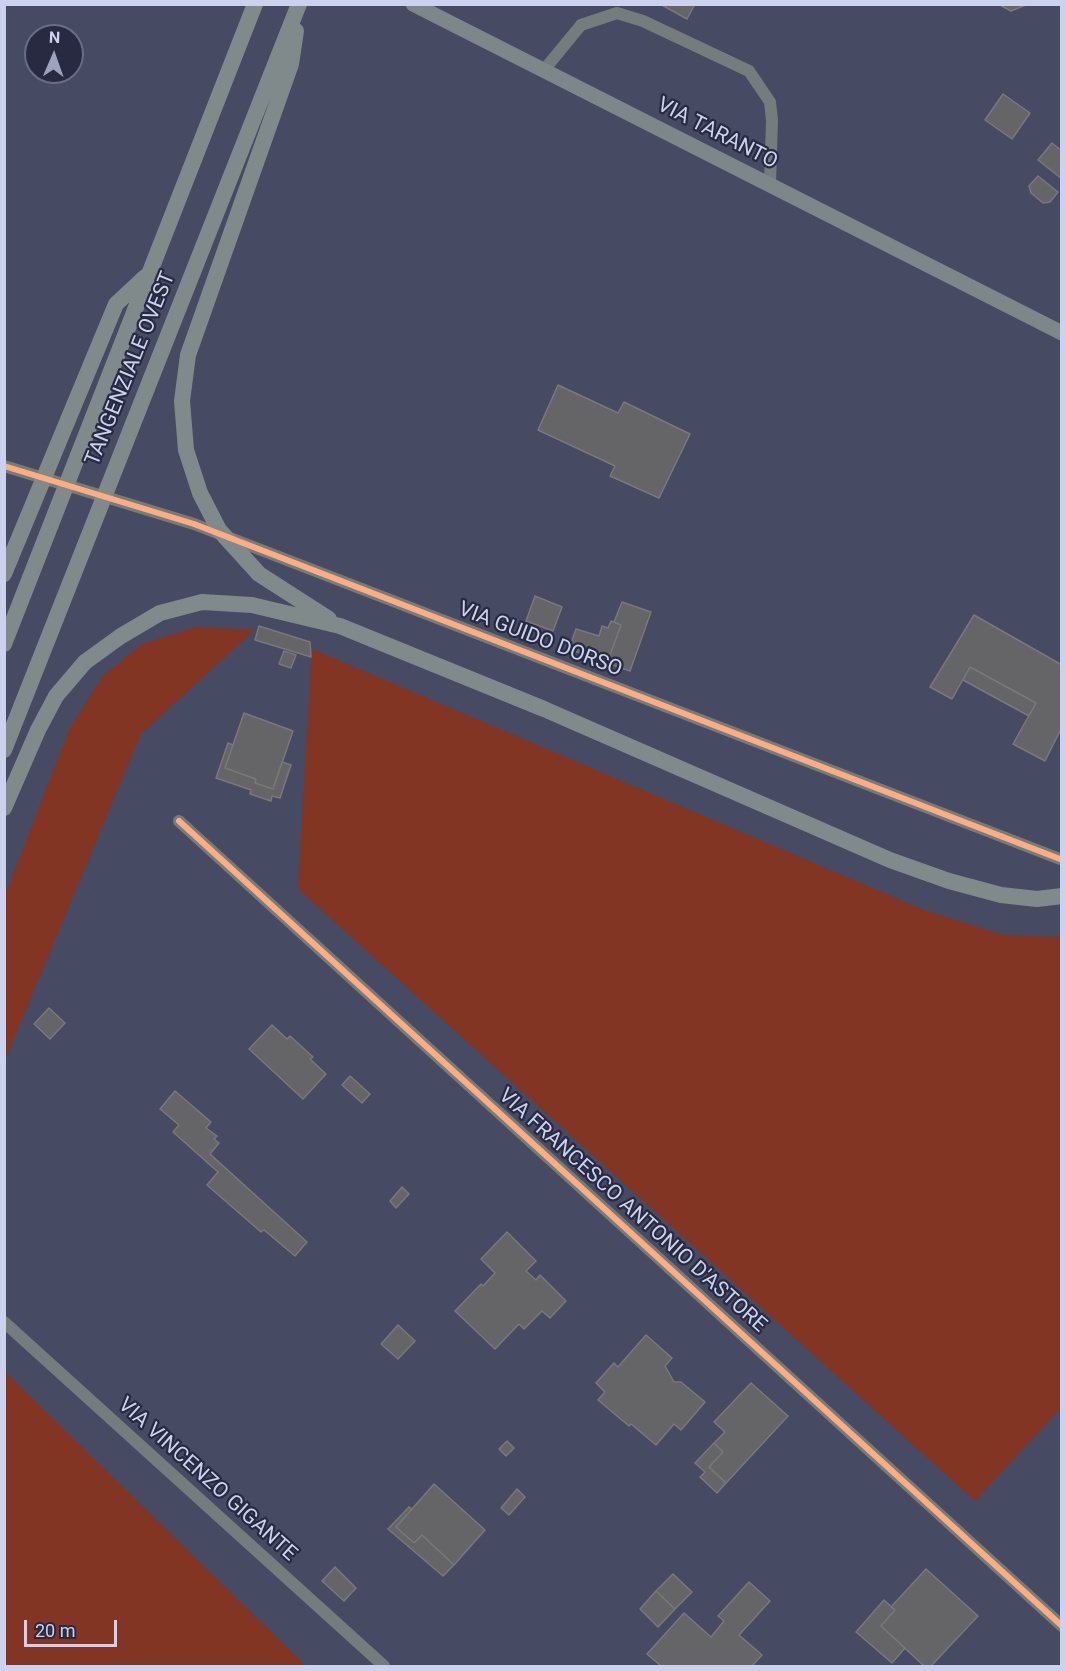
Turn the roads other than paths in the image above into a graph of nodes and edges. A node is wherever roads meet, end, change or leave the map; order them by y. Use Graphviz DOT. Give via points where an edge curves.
graph roads {
  1 [pos="255,4"];
  2 [pos="299,4"];
  3 [pos="413,4"];
  4 [pos="544,70"];
  5 [pos="770,184"];
  6 [pos="149,273"];
  7 [pos="1001,301"];
  8 [pos="1062,322"];
  9 [pos="1062,333"];
  10 [pos="4,466"];
  11 [pos="4,574"];
  12 [pos="340,626"];
  13 [pos="4,644"];
  14 [pos="4,750"];
  15 [pos="4,808"];
  16 [pos="179,821"];
  17 [pos="1060,859"];
  18 [pos="1062,896"];
  19 [pos="4,1322"];
  20 [pos="1062,1626"];
  21 [pos="384,1666"];
  1 -- 6 [label="highway, TANGENZIALE OVEST"];
  2 -- 12 [label="highway" via="291,64 188,355 182,401 186,450 200,493 219,530 259,574"];
  2 -- 14 [label="highway, TANGENZIALE OVEST"];
  3 -- 4 [label="main road, VIA TARANTO"];
  4 -- 5 [label="main road, VIA TARANTO"];
  4 -- 5 [label="street" via="581,25 617,13 643,21 749,71 770,102"];
  5 -- 7 [label="main road, VIA TARANTO"];
  6 -- 11 [label="highway" via="116,304"];
  6 -- 13 [label="highway, TANGENZIALE OVEST"];
  7 -- 8 [label="main road, VIA TARANTO"];
  7 -- 9 [label="main road, VIA TARANTO"];
  10 -- 17 [label="street, VIA GUIDO DORSO" via="194,524"];
  12 -- 15 [label="highway" via="252,605 202,602 160,613 85,662 57,696 38,729"];
  12 -- 18 [label="highway" via="890,860 1001,895 1037,899"];
  16 -- 20 [label="street, VIA FRANCESCO ANTONIO D'ASTORE"];
  19 -- 21 [label="street, VIA VINCENZO GIGANTE"];
}
